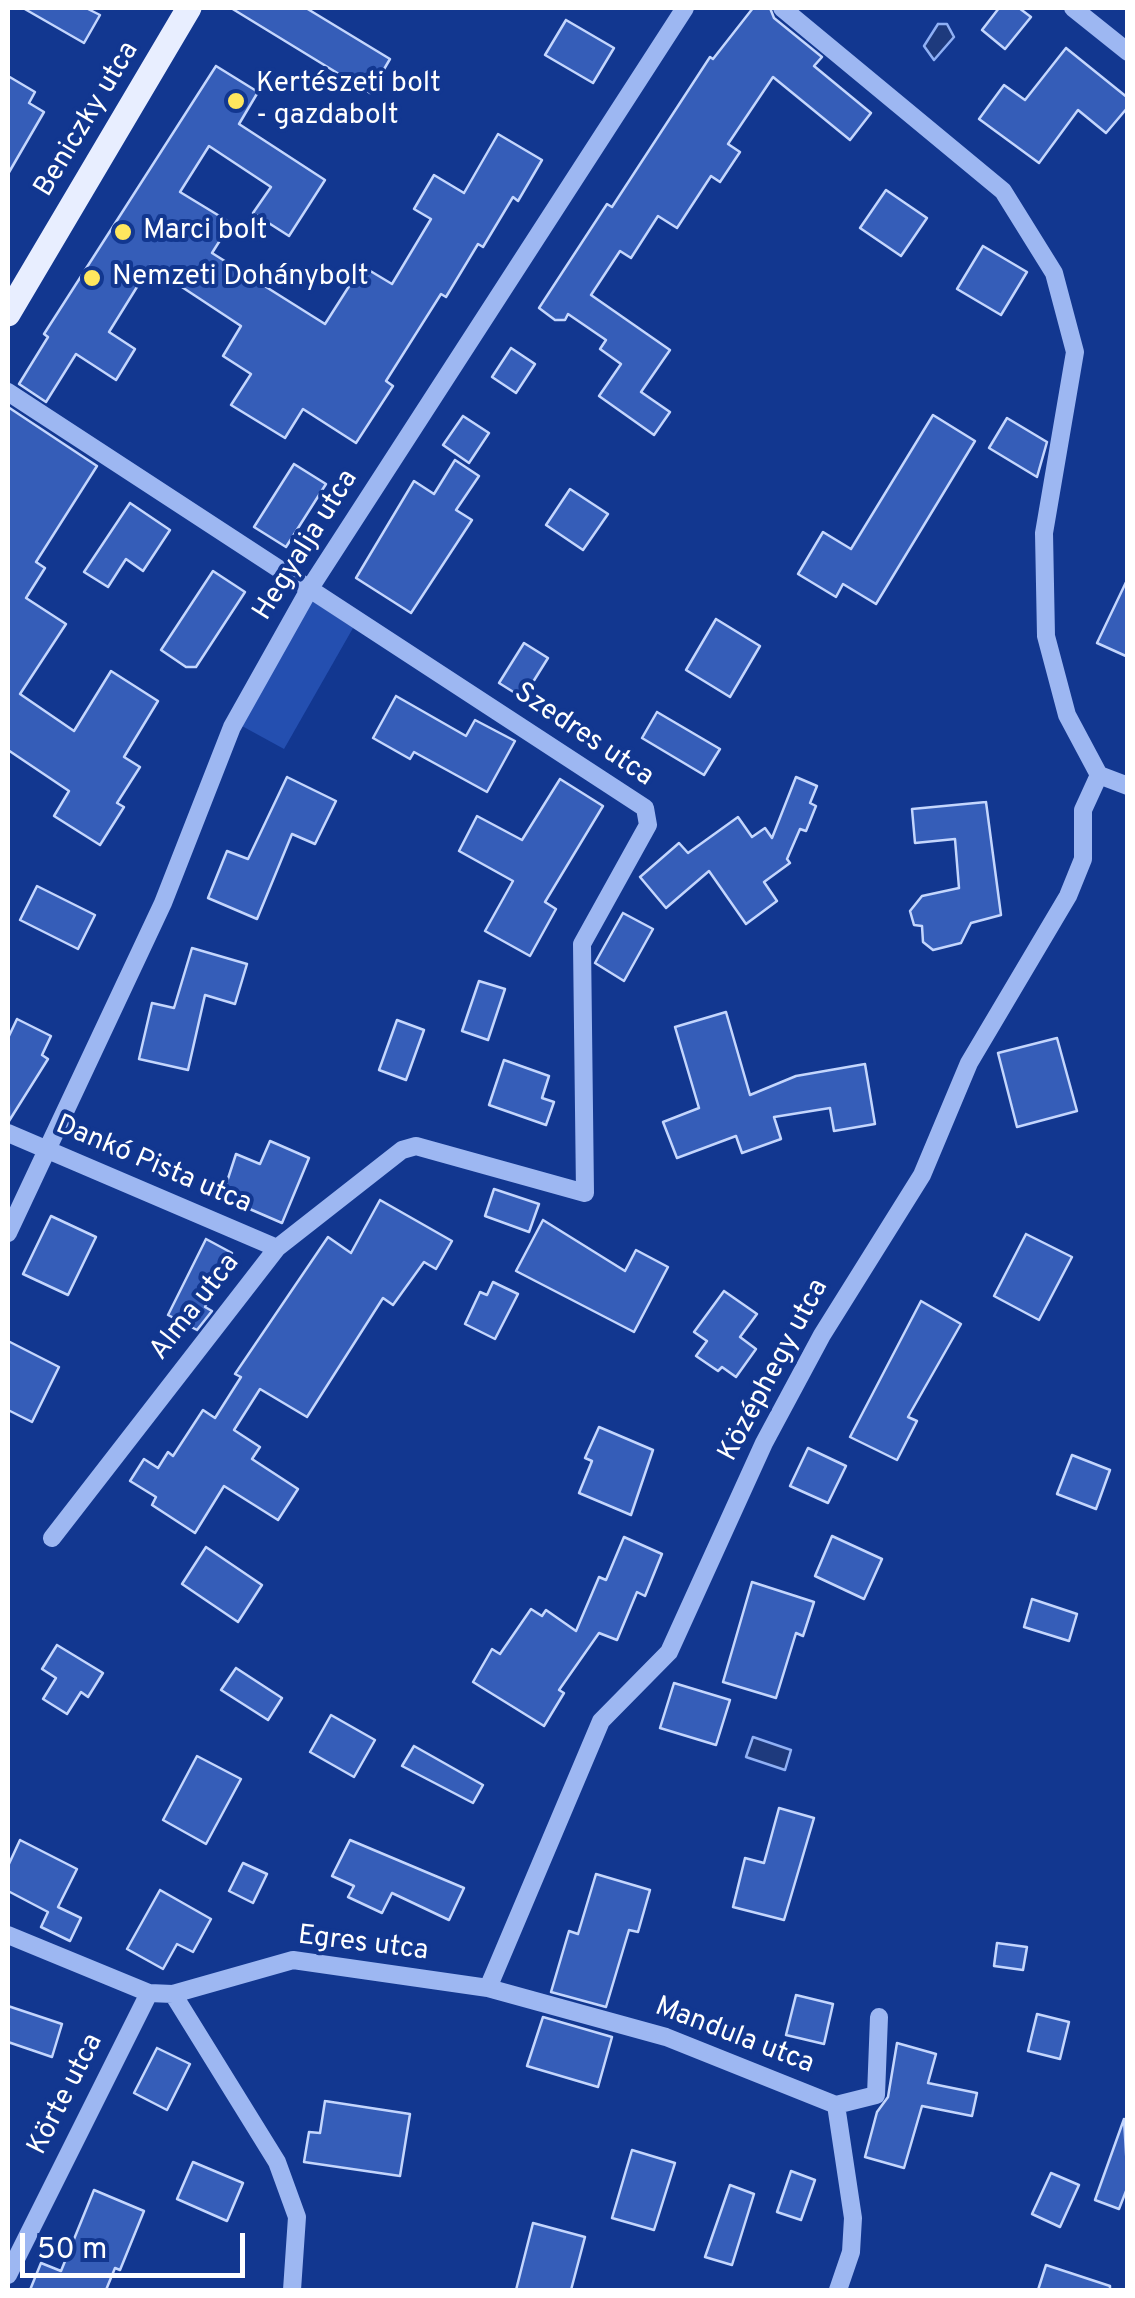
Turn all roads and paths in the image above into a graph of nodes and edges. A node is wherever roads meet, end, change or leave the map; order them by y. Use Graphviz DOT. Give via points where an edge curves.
graph roads {
  1 [pos="189,8"];
  2 [pos="686,8"];
  3 [pos="782,8"];
  4 [pos="1073,8"];
  5 [pos="1128,52"];
  6 [pos="8,314"];
  7 [pos="8,392"];
  8 [pos="310,588"];
  9 [pos="1098,775"];
  10 [pos="1128,786"];
  11 [pos="8,1133"];
  12 [pos="416,1146"];
  13 [pos="46,1151"];
  14 [pos="8,1233"];
  15 [pos="277,1248"];
  16 [pos="52,1538"];
  17 [pos="8,1934"];
  18 [pos="488,1988"];
  19 [pos="149,1993"];
  20 [pos="173,1994"];
  21 [pos="878,2017"];
  22 [pos="836,2105"];
  23 [pos="8,2275"];
  24 [pos="292,2290"];
  25 [pos="838,2290"];
  1 -- 6 [label="main road, Beniczky utca"];
  2 -- 8 [label="street, Hegyalja utca"];
  3 -- 9 [label="street" via="1003,191 1054,273 1075,352 1044,533 1046,636 1067,716"];
  4 -- 5 [label="street"];
  7 -- 8 [label="street, Szedres utca"];
  8 -- 12 [label="street, Szedres utca" via="645,808 648,825 580,950 586,1193"];
  8 -- 13 [label="street, Hegyalja utca" via="232,727 163,903"];
  9 -- 10 [label="street"];
  9 -- 18 [label="street, Középhegy utca" via="1083,810 1083,859 1068,896 969,1062 922,1175 764,1443 669,1652 601,1720"];
  11 -- 13 [label="street, Dankó Pista utca"];
  12 -- 15 [label="street, Alma utca" via="402,1150"];
  13 -- 14 [label="street, Hegyalja utca"];
  13 -- 15 [label="street, Dankó Pista utca"];
  15 -- 16 [label="street, Alma utca"];
  17 -- 19 [label="street, Egres utca"];
  18 -- 20 [label="street, Egres utca" via="293,1960"];
  18 -- 22 [label="street, Mandula utca" via="666,2037"];
  19 -- 20 [label="street, Egres utca"];
  19 -- 23 [label="street, Körte utca"];
  20 -- 24 [label="street" via="277,2162 297,2217"];
  21 -- 22 [label="street" via="876,2096"];
  22 -- 25 [label="street, Mandula utca" via="853,2218"];
}
